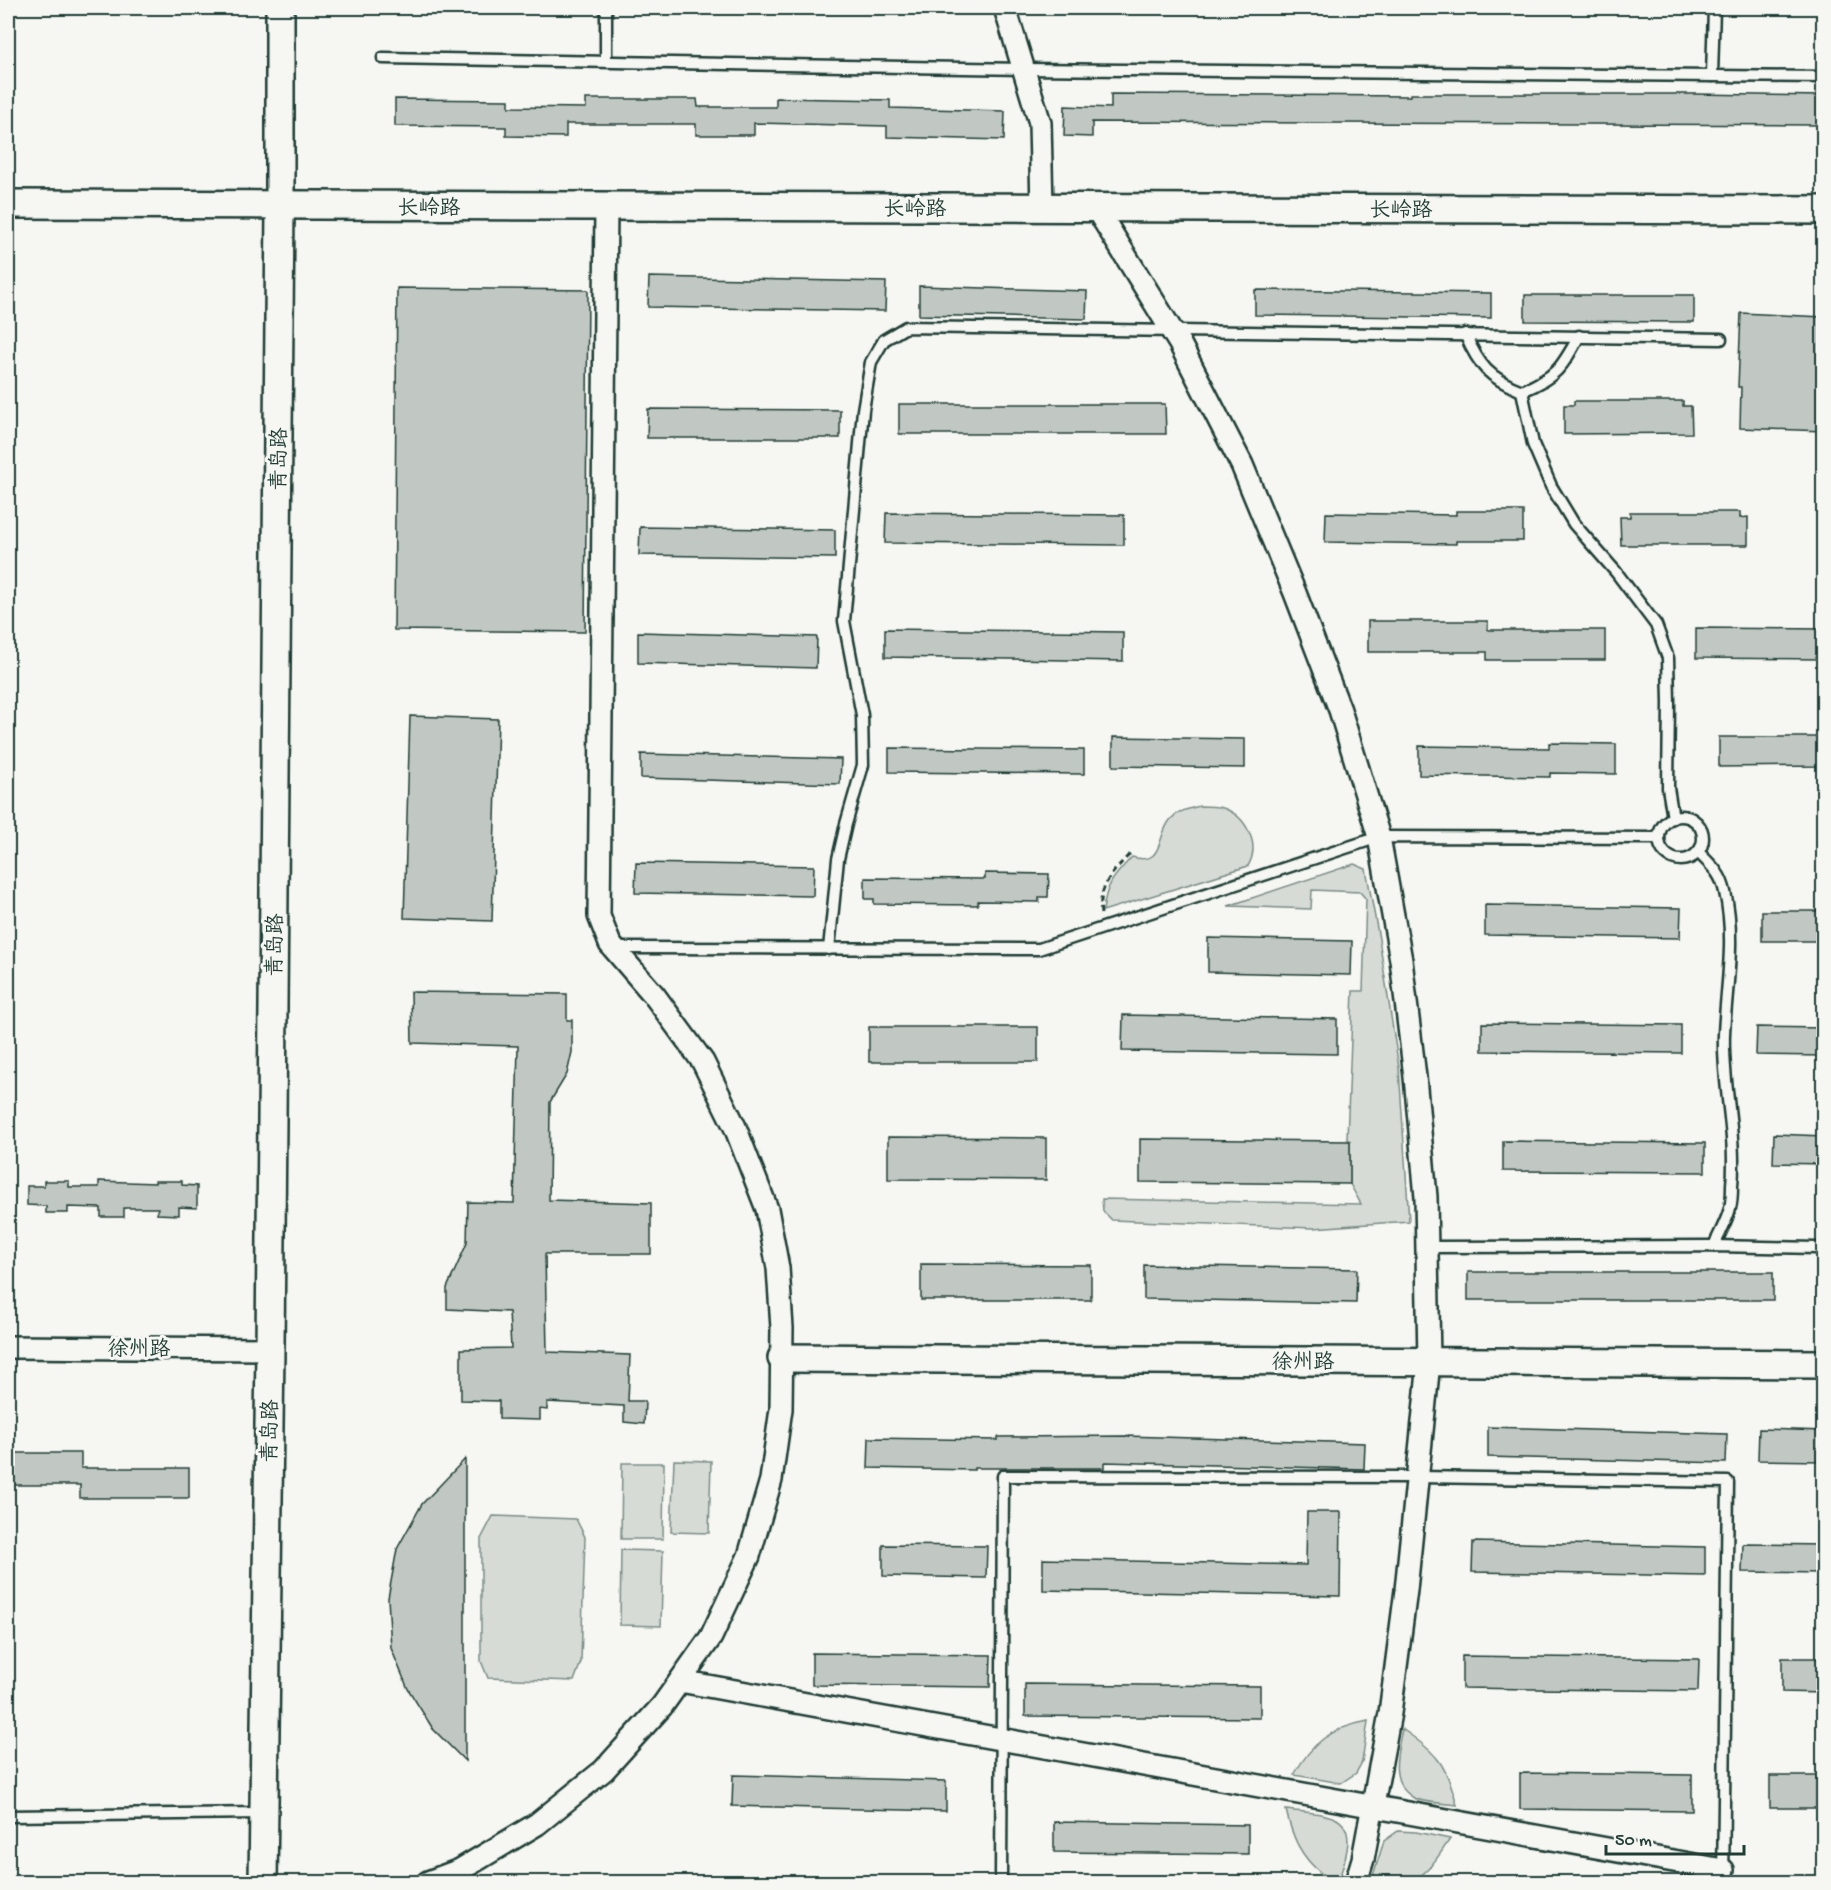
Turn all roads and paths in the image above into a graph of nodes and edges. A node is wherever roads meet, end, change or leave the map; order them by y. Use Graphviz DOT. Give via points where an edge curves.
graph roads {
  1 [pos="280,8"];
  2 [pos="606,8"];
  3 [pos="1005,8"];
  4 [pos="1714,8"];
  5 [pos="383,58"];
  6 [pos="606,61"];
  7 [pos="1024,69"];
  8 [pos="1712,76"];
  9 [pos="1824,77"];
  10 [pos="8,204"];
  11 [pos="280,206"];
  12 [pos="606,207"];
  13 [pos="1042,208"];
  14 [pos="1096,208"];
  15 [pos="1824,210"];
  16 [pos="1171,330"];
  17 [pos="1465,334"];
  18 [pos="1579,336"];
  19 [pos="1721,339"];
  20 [pos="1522,391"];
  21 [pos="1673,818"];
  22 [pos="1379,837"];
  23 [pos="1659,838"];
  24 [pos="1698,852"];
  25 [pos="1130,854"];
  26 [pos="1104,928"];
  27 [pos="614,948"];
  28 [pos="830,949"];
  29 [pos="1714,1246"];
  30 [pos="1427,1247"];
  31 [pos="1816,1248"];
  32 [pos="8,1347"];
  33 [pos="270,1349"];
  34 [pos="782,1358"];
  35 [pos="1429,1362"];
  36 [pos="1824,1365"];
  37 [pos="1418,1477"];
  38 [pos="680,1681"];
  39 [pos="1002,1739"];
  40 [pos="1373,1806"];
  41 [pos="263,1813"];
  42 [pos="8,1816"];
  43 [pos="1723,1876"];
  44 [pos="263,1882"];
  45 [pos="428,1882"];
  46 [pos="1001,1882"];
  47 [pos="1356,1882"];
  1 -- 11 [label="street, 青岛路"];
  2 -- 6 [label="lane"];
  3 -- 7 [label="street"];
  4 -- 8 [label="lane"];
  5 -- 6 [label="lane"];
  6 -- 7 [label="lane"];
  7 -- 8 [label="lane"];
  7 -- 13 [label="street" via="1040,123"];
  8 -- 9 [label="lane"];
  10 -- 11 [label="street, 长岭路"];
  11 -- 12 [label="street, 长岭路"];
  11 -- 33 [label="street, 青岛路"];
  12 -- 13 [label="street, 长岭路"];
  12 -- 27 [label="street" via="599,916"];
  13 -- 14 [label="street, 长岭路"];
  14 -- 15 [label="street, 长岭路"];
  14 -- 16 [label="street"];
  16 -- 17 [label="lane"];
  16 -- 22 [label="street" via="1242,465 1295,593 1340,710"];
  16 -- 28 [label="lane" via="906,327 884,340 871,362 844,621 862,715 863,765 838,859"];
  17 -- 18 [label="lane"];
  17 -- 20 [label="lane" via="1475,357 1490,374"];
  18 -- 19 [label="lane"];
  18 -- 20 [label="lane" via="1563,366 1542,383"];
  20 -- 21 [label="lane" via="1533,444 1551,486 1574,524 1656,625 1668,658 1668,788"];
  21 -- 23 [label="lane" via="1665,822"];
  21 -- 24 [label="lane" via="1681,816 1697,823 1703,838"];
  22 -- 23 [label="lane"];
  22 -- 26 [label="lane"];
  22 -- 30 [label="street" via="1401,960 1414,1066"];
  23 -- 24 [label="lane" via="1665,854 1672,858 1689,858"];
  24 -- 29 [label="lane" via="1718,871 1729,924 1724,1036 1734,1144 1733,1175 1730,1208"];
  25 -- 26 [label="path" via="1101,891"];
  26 -- 28 [label="lane" via="1039,949"];
  27 -- 28 [label="lane"];
  27 -- 34 [label="street" via="703,1062 735,1127 766,1209 778,1268"];
  29 -- 30 [label="lane"];
  29 -- 31 [label="lane"];
  30 -- 35 [label="street"];
  32 -- 33 [label="street, 徐州路"];
  33 -- 41 [label="street, 青岛路"];
  34 -- 35 [label="street, 徐州路"];
  34 -- 38 [label="street" via="781,1409 771,1480 749,1556 711,1637"];
  35 -- 36 [label="street, 徐州路"];
  35 -- 37 [label="street"];
  37 -- 39 [label="lane" via="1003,1476"];
  37 -- 40 [label="street" via="1390,1713"];
  37 -- 43 [label="lane" via="1728,1482"];
  38 -- 39 [label="street"];
  38 -- 45 [label="street" via="604,1770 546,1817 460,1870"];
  39 -- 40 [label="street"];
  39 -- 46 [label="lane"];
  40 -- 43 [label="street"];
  40 -- 47 [label="street"];
  41 -- 42 [label="lane"];
  41 -- 44 [label="street, 青岛路"];
}
